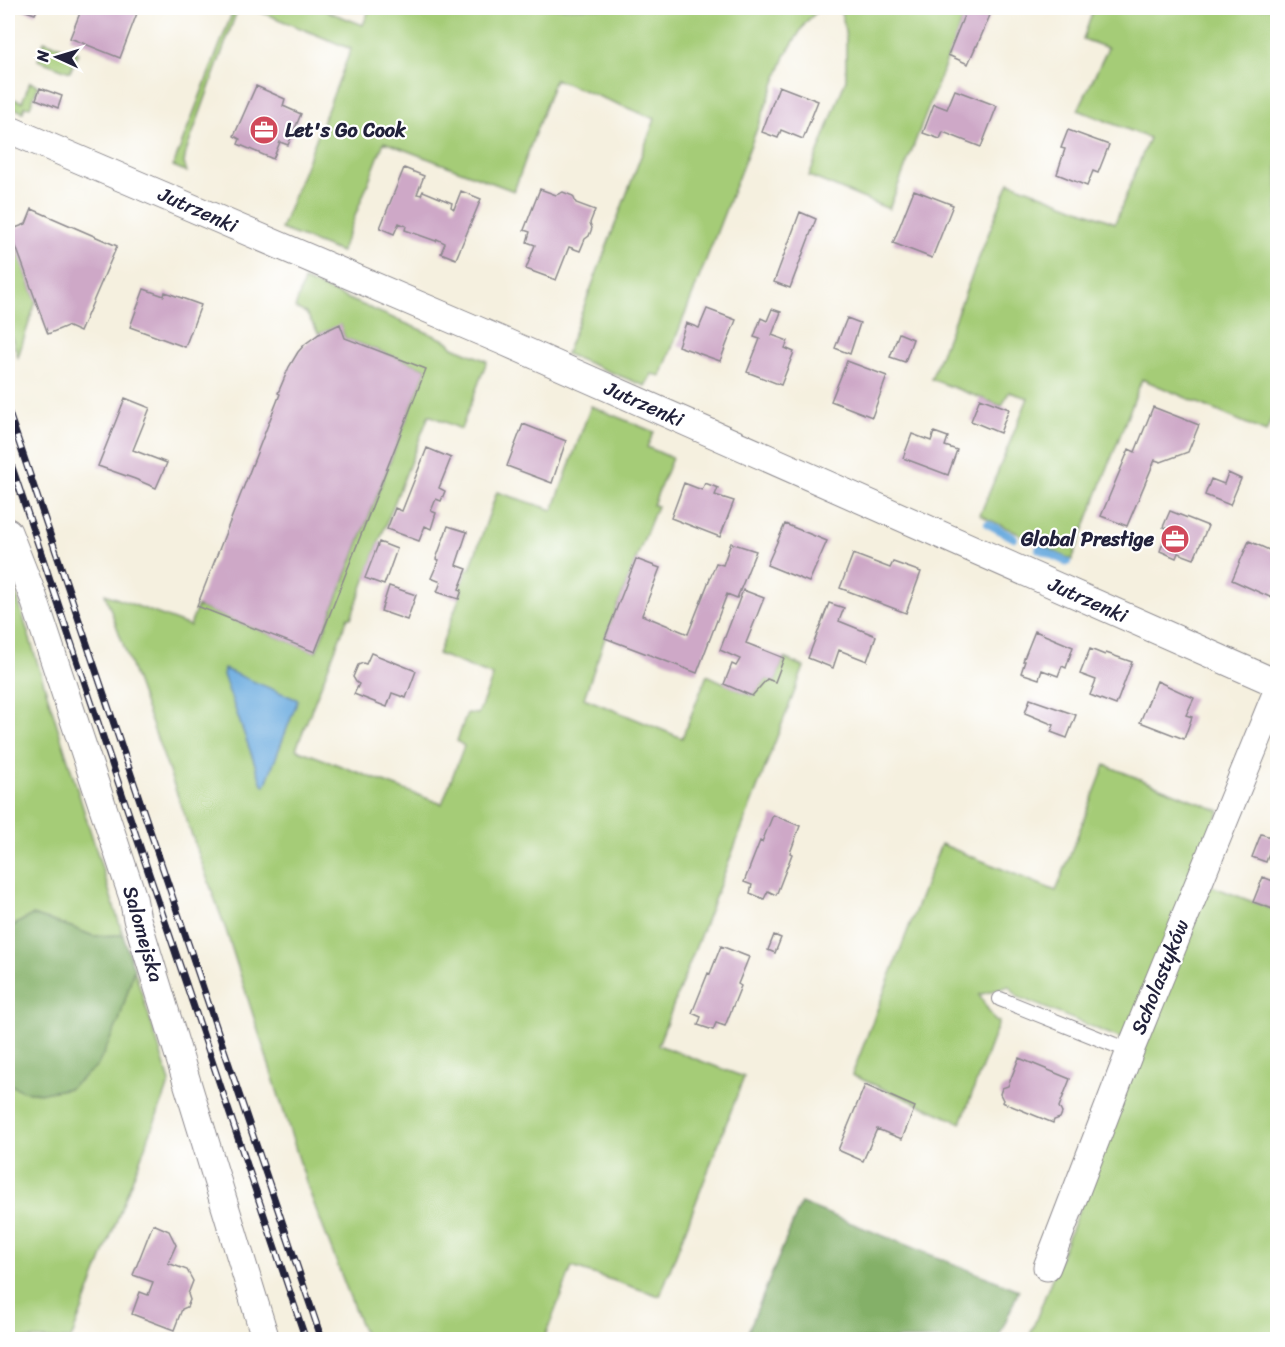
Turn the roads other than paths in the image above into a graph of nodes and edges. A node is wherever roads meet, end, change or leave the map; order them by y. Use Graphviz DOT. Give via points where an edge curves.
graph roads {
  1 [pos="8,129"];
  2 [pos="8,532"];
  3 [pos="1278,687"];
  4 [pos="1000,999"];
  5 [pos="1130,1051"];
  6 [pos="1047,1267"];
  7 [pos="266,1340"];
  1 -- 3 [label="street, Jutrzenki" via="505,342"];
  2 -- 7 [label="street, Salomejska" via="133,898"];
  3 -- 5 [label="street, Scholastyków"];
  4 -- 5 [label="lane"];
  5 -- 6 [label="street, Scholastyków"];
}
